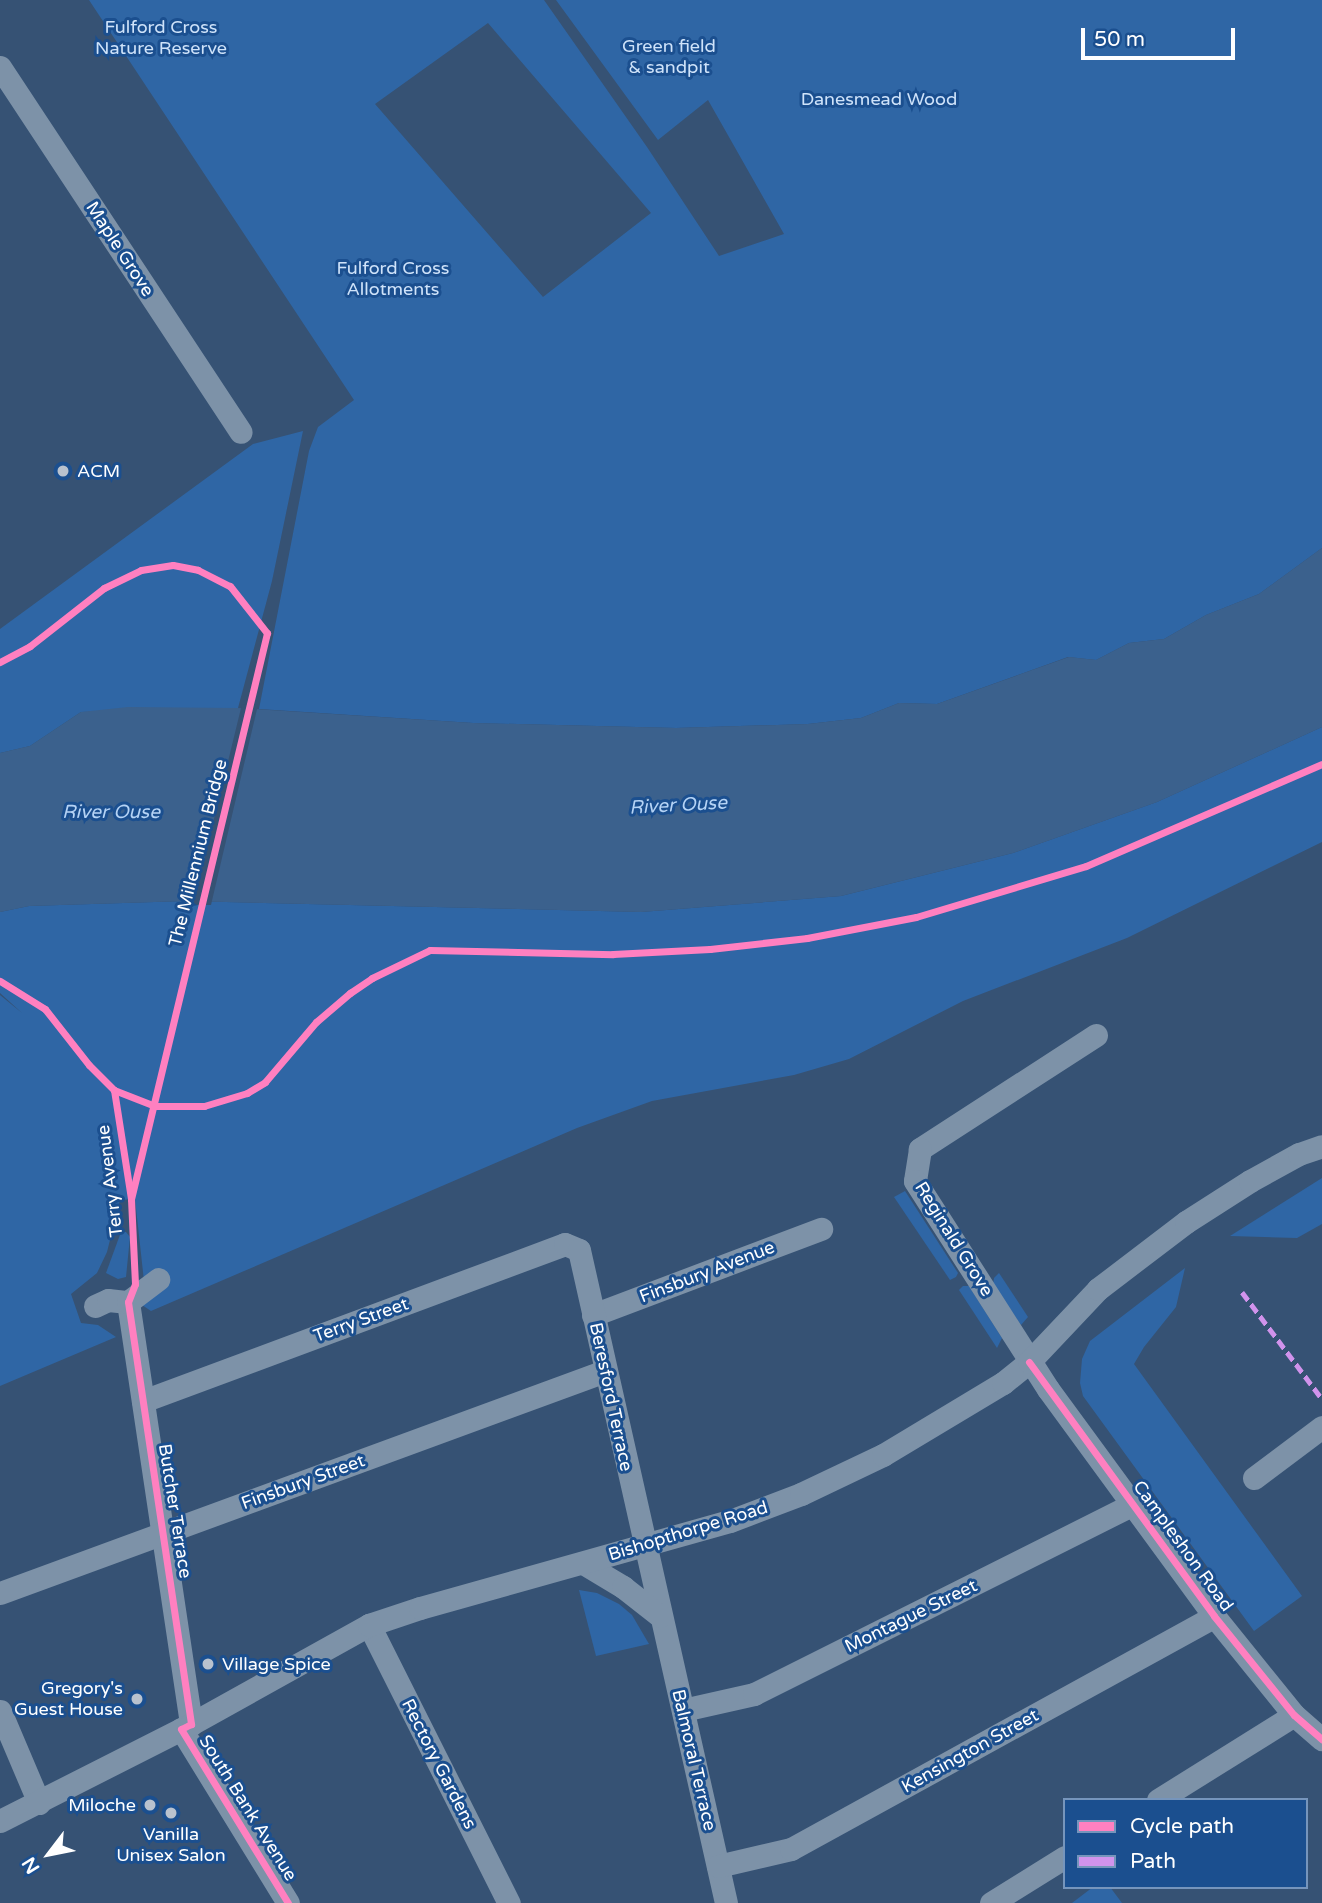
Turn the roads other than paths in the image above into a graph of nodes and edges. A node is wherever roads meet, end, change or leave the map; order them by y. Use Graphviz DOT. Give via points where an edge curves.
graph roads {
  1 [pos="0,67"];
  2 [pos="240,432"];
  3 [pos="1096,1035"];
  4 [pos="1322,1146"];
  5 [pos="821,1229"];
  6 [pos="579,1250"];
  7 [pos="158,1279"];
  8 [pos="128,1302"];
  9 [pos="95,1306"];
  10 [pos="593,1315"];
  11 [pos="1029,1362"];
  12 [pos="605,1371"];
  13 [pos="143,1401"];
  14 [pos="1322,1427"];
  15 [pos="1254,1478"];
  16 [pos="1133,1504"];
  17 [pos="163,1534"];
  18 [pos="644,1545"];
  19 [pos="583,1563"];
  20 [pos="0,1594"];
  21 [pos="660,1616"];
  22 [pos="1214,1616"];
  23 [pos="369,1625"];
  24 [pos="683,1710"];
  25 [pos="0,1711"];
  26 [pos="1294,1715"];
  27 [pos="186,1727"];
  28 [pos="1322,1739"];
  29 [pos="1161,1798"];
  30 [pos="39,1803"];
  31 [pos="0,1821"];
  32 [pos="1063,1858"];
  33 [pos="718,1867"];
  34 [pos="288,1903"];
  35 [pos="509,1903"];
  36 [pos="726,1903"];
  37 [pos="991,1903"];
  1 -- 2 [label="street, Maple Grove"];
  3 -- 11 [label="street, Reginald Grove" via="920,1149 915,1181"];
  4 -- 11 [label="street, Bishopthorpe Road" via="1299,1154 1215,1202 1135,1258 1086,1301"];
  5 -- 10 [label="street, Finsbury Avenue"];
  6 -- 10 [label="street, Beresford Terrace"];
  6 -- 13 [label="street, Terry Street" via="565,1244"];
  7 -- 8 [label="street"];
  8 -- 9 [label="street" via="108,1300"];
  8 -- 13 [label="street, Butcher Terrace"];
  10 -- 12 [label="street, Beresford Terrace"];
  11 -- 16 [label="street, Campleshon Road"];
  11 -- 18 [label="street, Bishopthorpe Road" via="939,1424 801,1494 730,1521"];
  12 -- 17 [label="street, Finsbury Street"];
  12 -- 18 [label="street, Beresford Terrace"];
  13 -- 17 [label="street, Butcher Terrace"];
  14 -- 15 [label="street"];
  16 -- 22 [label="street, Campleshon Road"];
  16 -- 24 [label="street, Montague Street" via="754,1694"];
  17 -- 20 [label="street, Finsbury Street"];
  17 -- 27 [label="street, Butcher Terrace"];
  18 -- 19 [label="street, Bishopthorpe Road"];
  18 -- 21 [label="street, Balmoral Terrace"];
  19 -- 21 [label="street"];
  19 -- 23 [label="street, Bishopthorpe Road"];
  21 -- 24 [label="street, Balmoral Terrace"];
  22 -- 26 [label="street, Campleshon Road"];
  22 -- 33 [label="street, Kensington Street" via="791,1849"];
  23 -- 27 [label="street, Bishopthorpe Road"];
  23 -- 35 [label="street, Rectory Gardens"];
  24 -- 33 [label="street, Balmoral Terrace"];
  25 -- 30 [label="street"];
  26 -- 28 [label="street, Campleshon Road"];
  26 -- 29 [label="street"];
  27 -- 30 [label="street, Bishopthorpe Road"];
  27 -- 34 [label="street, South Bank Avenue"];
  30 -- 31 [label="street, Bishopthorpe Road"];
  32 -- 37 [label="street"];
  33 -- 36 [label="street, Balmoral Terrace"];
}
